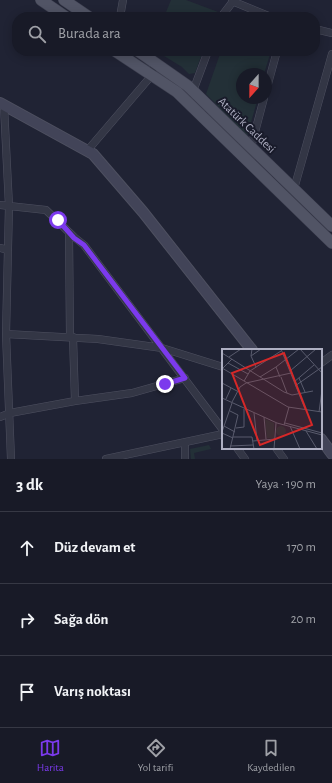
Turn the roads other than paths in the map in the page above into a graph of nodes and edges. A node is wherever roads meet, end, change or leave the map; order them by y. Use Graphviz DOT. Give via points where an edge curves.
graph roads {
  1 [pos="41,0"];
  2 [pos="64,0"];
  3 [pos="123,0"];
  4 [pos="233,1"];
  5 [pos="59,12"];
  6 [pos="82,12"];
  7 [pos="121,12"];
  8 [pos="225,12"];
  9 [pos="259,12"];
  10 [pos="320,30"];
  11 [pos="332,33"];
  12 [pos="332,54"];
  13 [pos="123,56"];
  14 [pos="145,56"];
  15 [pos="206,56"];
  16 [pos="276,56"];
  17 [pos="154,62"];
  18 [pos="272,69"];
  19 [pos="152,75"];
  20 [pos="193,91"];
  21 [pos="262,104"];
  22 [pos="2,105"];
  23 [pos="251,147"];
  24 [pos="87,151"];
  25 [pos="294,189"];
  26 [pos="0,205"];
  27 [pos="9,206"];
  28 [pos="332,226"];
  29 [pos="69,233"];
  30 [pos="332,243"];
  31 [pos="0,248"];
  32 [pos="8,250"];
  33 [pos="8,278"];
  34 [pos="0,281"];
  35 [pos="6,334"];
  36 [pos="71,337"];
  37 [pos="4,348"];
  38 [pos="162,348"];
  39 [pos="251,349"];
  40 [pos="332,355"];
  41 [pos="322,362"];
  42 [pos="222,367"];
  43 [pos="185,378"];
  44 [pos="75,401"];
  45 [pos="10,413"];
  46 [pos="0,417"];
  47 [pos="222,429"];
  48 [pos="222,434"];
  49 [pos="322,440"];
  50 [pos="185,442"];
  51 [pos="238,449"];
  52 [pos="277,449"];
  53 [pos="332,454"];
  54 [pos="11,459"];
  55 [pos="106,459"];
  56 [pos="185,459"];
  57 [pos="245,459"];
  58 [pos="284,459"];
  1 -- 5 [label="main road"];
  2 -- 6 [label="main road"];
  3 -- 7 [label="street"];
  4 -- 8 [label="street"];
  4 -- 9 [label="street"];
  10 -- 11 [label="street"];
  12 -- 25 [label="street"];
  13 -- 19 [label="main road"];
  14 -- 17 [label="main road, Atatürk Caddesi"];
  15 -- 20 [label="street"];
  16 -- 18 [label="street"];
  17 -- 19 [label="street"];
  17 -- 20 [label="main road, Atatürk Caddesi"];
  19 -- 24 [label="street"];
  19 -- 30 [label="main road" via="177,92"];
  20 -- 23 [label="main road, Atatürk Caddesi"];
  21 -- 23 [label="street"];
  22 -- 24 [label="street"];
  22 -- 27 [label="street"];
  23 -- 25 [label="main road, Atatürk Caddesi"];
  24 -- 39 [label="street" via="93,154 143,212"];
  25 -- 28 [label="main road, Atatürk Caddesi"];
  26 -- 27 [label="street"];
  27 -- 29 [label="street" via="46,210"];
  27 -- 32 [label="street"];
  29 -- 36 [label="street"];
  29 -- 38 [label="street" via="84,245"];
  31 -- 32 [label="street"];
  32 -- 33 [label="street"];
  33 -- 34 [label="street"];
  33 -- 35 [label="street"];
  35 -- 36 [label="street"];
  35 -- 37 [label="street"];
  36 -- 38 [label="street"];
  36 -- 44 [label="street"];
  37 -- 45 [label="street"];
  38 -- 42 [label="street"];
  38 -- 43 [label="street"];
  40 -- 41 [label="street"];
  43 -- 44 [label="street" via="132,393"];
  43 -- 47 [label="street"];
  44 -- 45 [label="street"];
  45 -- 46 [label="street"];
  45 -- 54 [label="street"];
  48 -- 50 [label="street"];
  49 -- 53 [label="street"];
  50 -- 55 [label="street"];
  50 -- 56 [label="street"];
  51 -- 57 [label="street"];
  52 -- 58 [label="street"];
}
